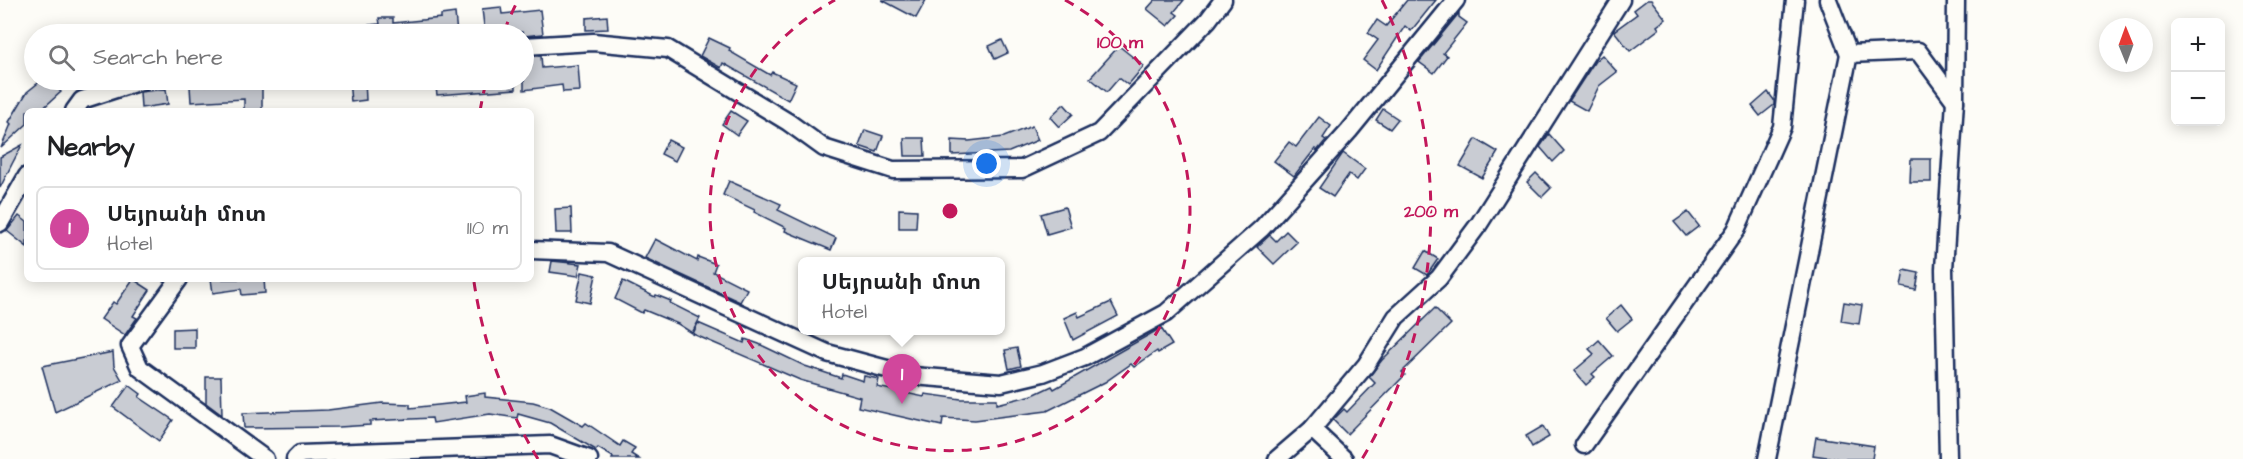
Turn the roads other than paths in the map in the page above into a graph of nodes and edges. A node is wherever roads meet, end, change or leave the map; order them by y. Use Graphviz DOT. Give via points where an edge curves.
graph roads {
  1 [pos="1223,0"];
  2 [pos="1456,0"];
  3 [pos="1621,0"];
  4 [pos="1794,0"];
  5 [pos="1828,0"];
  6 [pos="1956,0"];
  7 [pos="534,45"];
  8 [pos="1849,54"];
  9 [pos="113,90"];
  10 [pos="1955,101"];
  11 [pos="76,108"];
  12 [pos="24,181"];
  13 [pos="0,223"];
  14 [pos="534,250"];
  15 [pos="176,282"];
  16 [pos="1312,429"];
  17 [pos="1584,445"];
  18 [pos="265,459"];
  19 [pos="295,459"];
  20 [pos="589,459"];
  21 [pos="1277,459"];
  22 [pos="1344,459"];
  23 [pos="1767,459"];
  24 [pos="1948,459"];
  1 -- 7 [label="street" via="1099,133 1022,169 893,170 824,148 789,122 668,49 593,42"];
  2 -- 14 [label="street" via="1349,132 1262,228 1166,313 1086,357 1043,373 1001,383 913,376 827,353 608,253"];
  3 -- 16 [label="street" via="1479,224 1439,278 1396,317 1366,365"];
  4 -- 17 [label="street" via="1782,127 1736,230"];
  5 -- 8 [label="street"];
  6 -- 10 [label="street"];
  8 -- 10 [label="street" via="1918,51"];
  8 -- 23 [label="street"];
  9 -- 11 [label="street" via="82,100"];
  10 -- 24 [label="street" via="1944,270"];
  12 -- 13 [label="street"];
  15 -- 18 [label="street" via="130,346 140,368"];
  16 -- 21 [label="street"];
  16 -- 22 [label="street"];
  19 -- 20 [label="street" via="300,454 550,445"];
}
